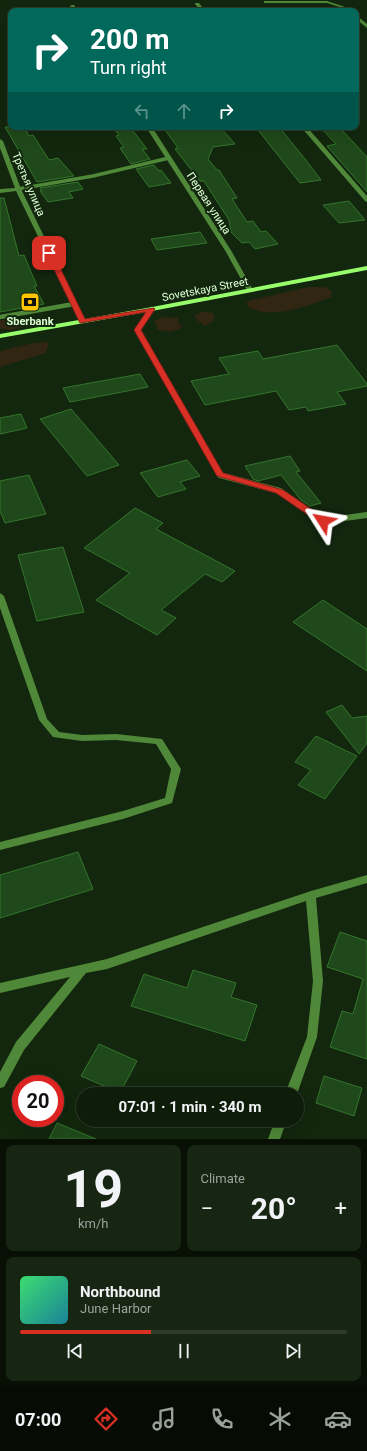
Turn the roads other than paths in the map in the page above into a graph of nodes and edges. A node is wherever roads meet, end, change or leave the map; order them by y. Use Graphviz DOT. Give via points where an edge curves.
graph roads {
  1 [pos="340,0"];
  2 [pos="266,2"];
  3 [pos="197,4"];
  4 [pos="200,8"];
  5 [pos="344,8"];
  6 [pos="348,8"];
  7 [pos="359,19"];
  8 [pos="367,27"];
  9 [pos="151,130"];
  10 [pos="307,130"];
  11 [pos="0,141"];
  12 [pos="169,158"];
  13 [pos="18,189"];
  14 [pos="0,191"];
  15 [pos="367,200"];
  16 [pos="367,268"];
  17 [pos="250,290"];
  18 [pos="74,304"];
  19 [pos="152,309"];
  20 [pos="0,317"];
  21 [pos="82,321"];
  22 [pos="0,336"];
  23 [pos="367,515"];
  24 [pos="0,596"];
  25 [pos="0,846"];
  26 [pos="367,879"];
  27 [pos="311,895"];
  28 [pos="83,970"];
  29 [pos="0,988"];
  30 [pos="0,1083"];
  31 [pos="294,1087"];
  32 [pos="278,1127"];
  33 [pos="274,1139"];
  1 -- 6 [label="street"];
  2 -- 5 [label="street" via="327,2"];
  3 -- 4 [label="street"];
  7 -- 8 [label="street"];
  9 -- 12 [label="street, Первая улица"];
  10 -- 15 [label="street"];
  11 -- 13 [label="street, Третья улица"];
  12 -- 13 [label="lane" via="93,176"];
  12 -- 17 [label="street, Первая улица"];
  13 -- 14 [label="street"];
  13 -- 18 [label="street, Третья улица"];
  16 -- 17 [label="main road, Sovetskaya Street"];
  17 -- 19 [label="main road, Sovetskaya Street"];
  18 -- 20 [label="lane"];
  18 -- 21 [label="street, Третья улица"];
  19 -- 21 [label="main road, Sovetskaya Street"];
  19 -- 23 [label="lane" via="138,330 220,475 280,492 323,521"];
  21 -- 22 [label="main road, Sovetskaya Street"];
  24 -- 25 [label="street" via="43,720 56,735 159,741 176,769 169,800 123,815"];
  26 -- 27 [label="street"];
  27 -- 28 [label="street"];
  27 -- 31 [label="street" via="318,981 312,1037"];
  28 -- 29 [label="street"];
  28 -- 30 [label="street" via="20,1046"];
  32 -- 33 [label="street"];
}
